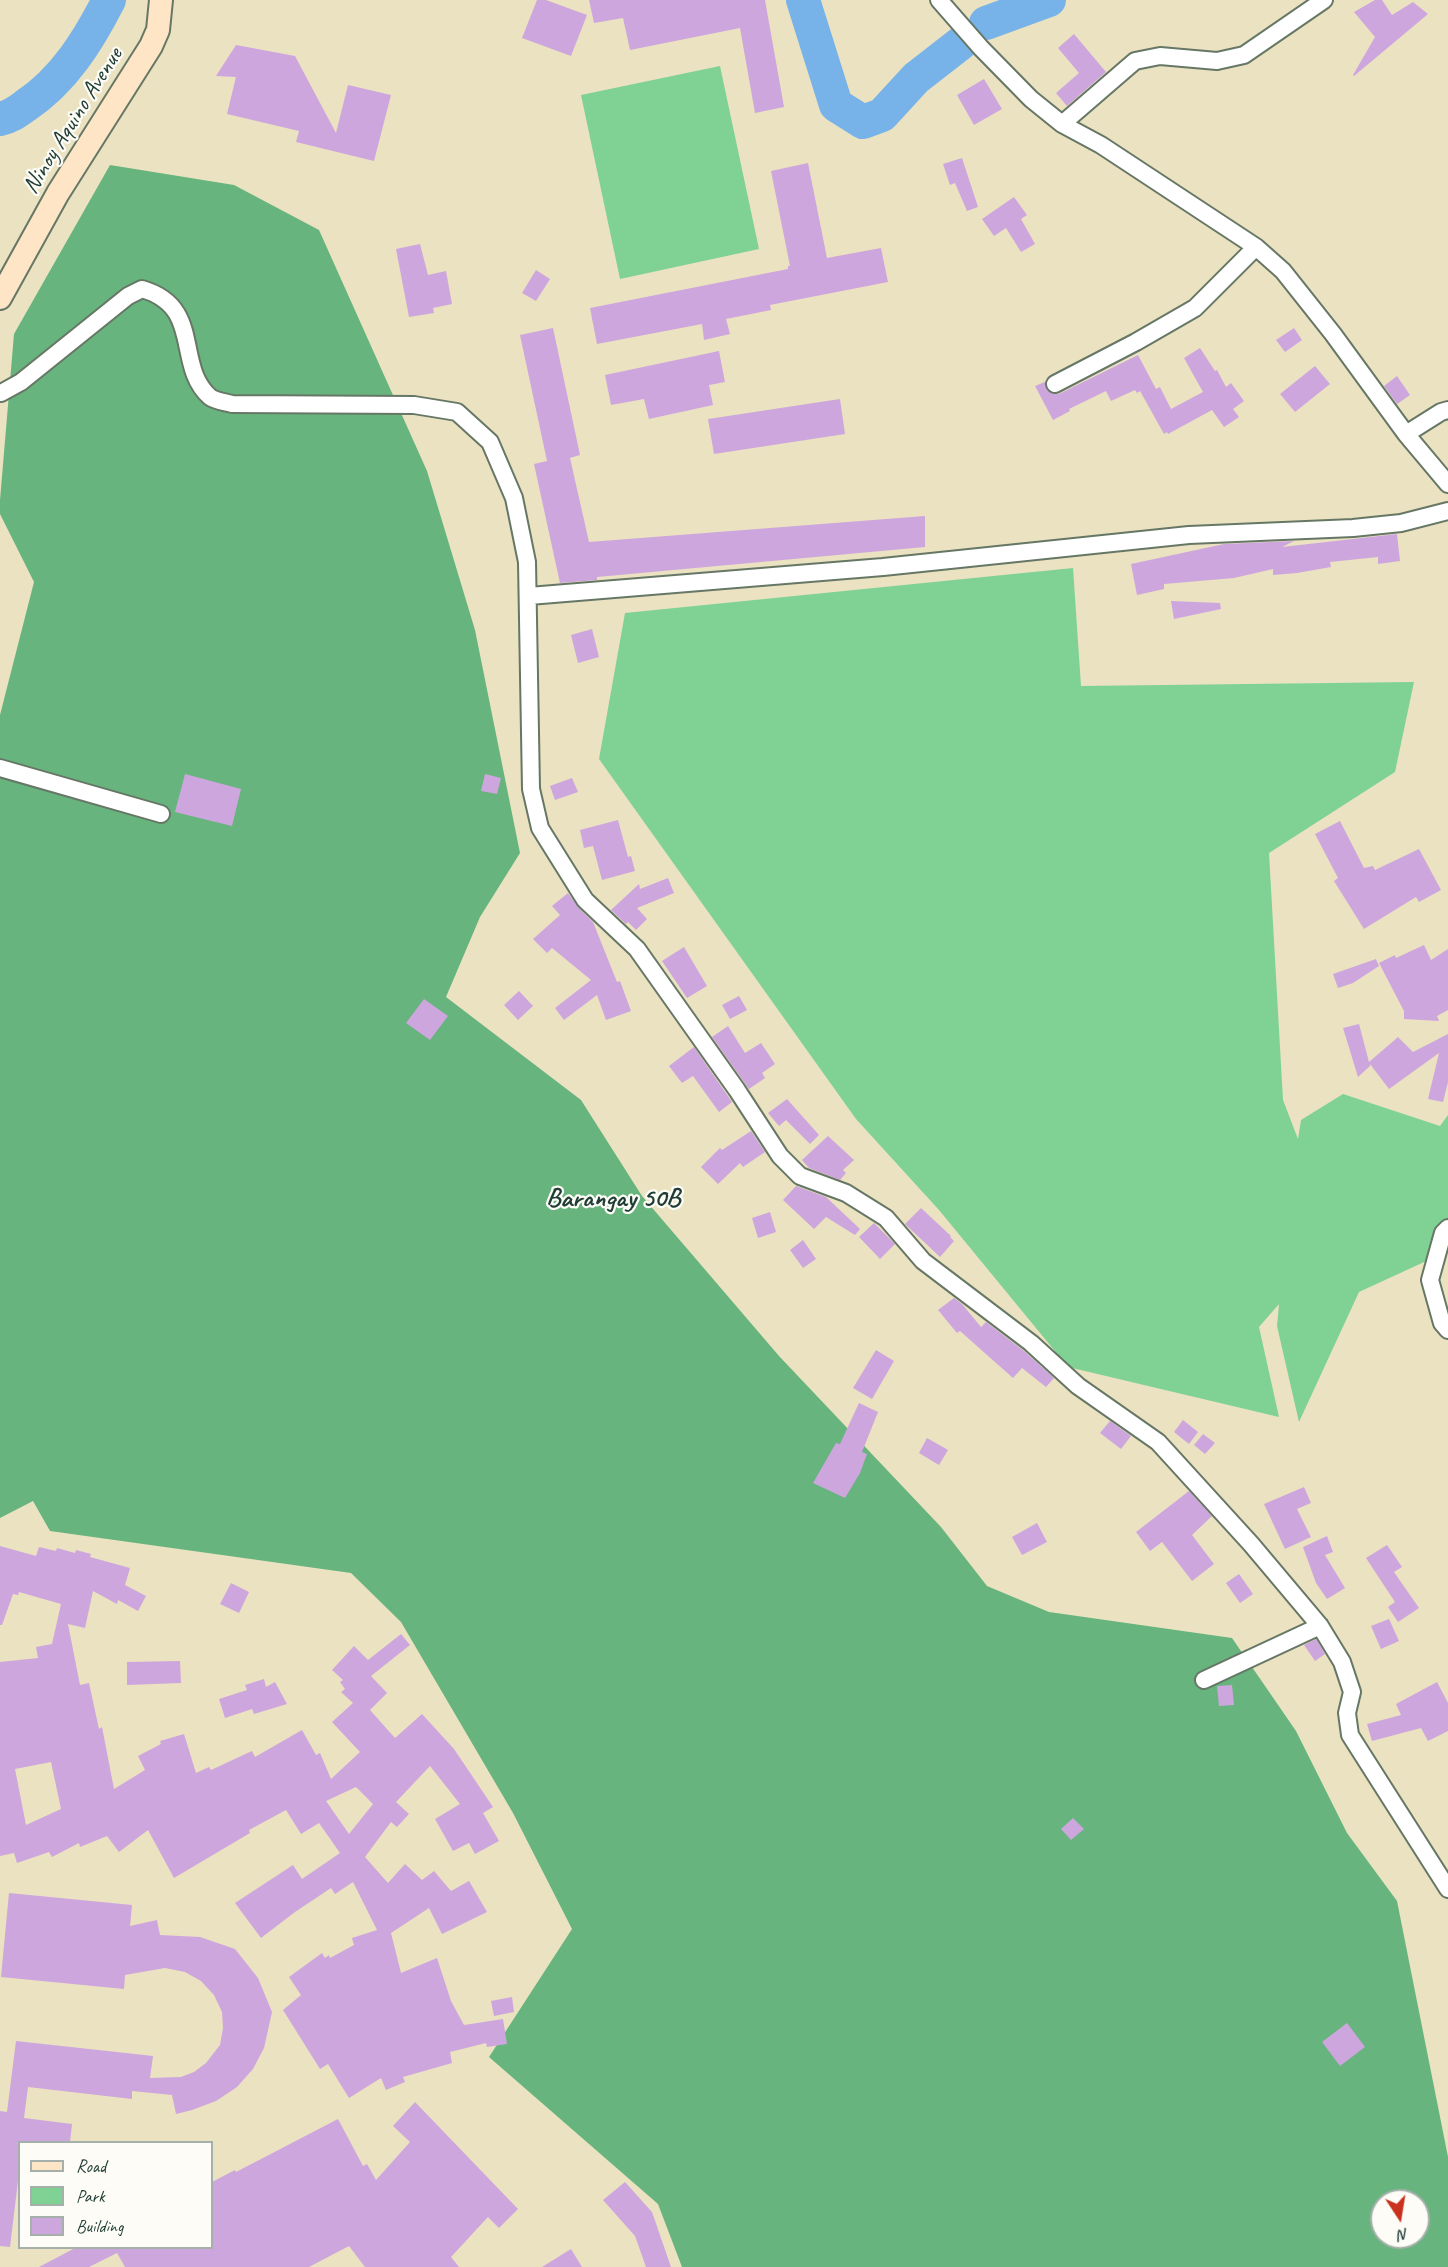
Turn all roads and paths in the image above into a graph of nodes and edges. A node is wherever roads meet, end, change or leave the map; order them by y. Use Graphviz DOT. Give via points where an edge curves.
graph roads {
  1 [pos="161,0"];
  2 [pos="939,0"];
  3 [pos="1324,0"];
  4 [pos="1062,124"];
  5 [pos="1256,247"];
  6 [pos="0,298"];
  7 [pos="1055,384"];
  8 [pos="1,393"];
  9 [pos="1448,410"];
  10 [pos="1406,434"];
  11 [pos="1448,484"];
  12 [pos="1448,512"];
  13 [pos="529,596"];
  14 [pos="0,768"];
  15 [pos="162,814"];
  16 [pos="1448,1228"];
  17 [pos="1448,1330"];
  18 [pos="1320,1626"];
  19 [pos="1204,1680"];
  20 [pos="1448,1889"];
  1 -- 6 [label="main road, Ninoy Aquino Avenue" via="158,30 151,46 58,193"];
  2 -- 4 [label="street" via="1031,99"];
  3 -- 4 [label="street" via="1244,55 1217,61 1160,56 1135,61"];
  4 -- 5 [label="street" via="1101,145"];
  5 -- 7 [label="street" via="1195,308"];
  5 -- 10 [label="street" via="1282,270 1334,334"];
  8 -- 13 [label="street" via="21,382 128,296 142,289 153,292 166,301 185,329 197,382 212,398 232,404 414,405 457,412 490,442 514,498 528,562"];
  9 -- 10 [label="street"];
  10 -- 11 [label="street"];
  12 -- 13 [label="street" via="1401,523 1353,528 1189,535 884,567"];
  13 -- 18 [label="street" via="531,789 540,828 585,900 637,949 678,1004 780,1156 800,1176 846,1193 886,1218 923,1261 1030,1343 1078,1386 1158,1442"];
  14 -- 15 [label="street"];
  16 -- 17 [label="street" via="1443,1233 1430,1280 1442,1323"];
  18 -- 19 [label="street"];
  18 -- 20 [label="street" via="1342,1662 1352,1692 1347,1713 1350,1735"];
}
